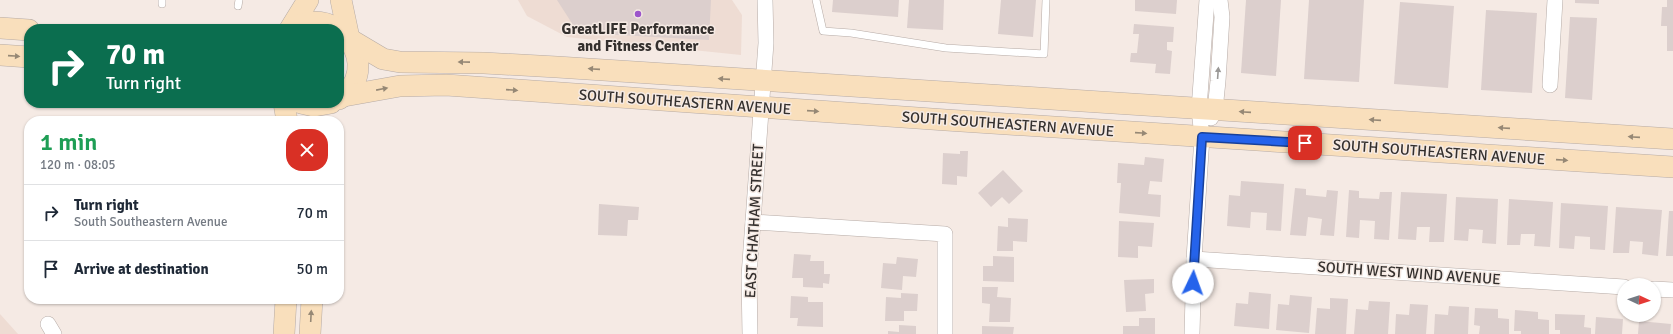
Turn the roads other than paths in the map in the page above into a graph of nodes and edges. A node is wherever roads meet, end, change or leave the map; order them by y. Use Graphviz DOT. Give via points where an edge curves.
graph roads {
  1 [pos="308,0"];
  2 [pos="341,0"];
  3 [pos="765,0"];
  4 [pos="816,0"];
  5 [pos="1046,0"];
  6 [pos="1208,0"];
  7 [pos="1220,0"];
  8 [pos="1555,0"];
  9 [pos="294,24"];
  10 [pos="302,24"];
  11 [pos="330,24"];
  12 [pos="0,28"];
  13 [pos="24,30"];
  14 [pos="344,33"];
  15 [pos="350,39"];
  16 [pos="0,55"];
  17 [pos="24,57"];
  18 [pos="762,81"];
  19 [pos="1550,85"];
  20 [pos="344,95"];
  21 [pos="344,99"];
  22 [pos="760,108"];
  23 [pos="1207,109"];
  24 [pos="1202,137"];
  25 [pos="1673,139"];
  26 [pos="1673,167"];
  27 [pos="753,222"];
  28 [pos="1194,259"];
  29 [pos="1617,287"];
  30 [pos="1661,289"];
  31 [pos="1673,290"];
  32 [pos="312,304"];
  33 [pos="285,305"];
  34 [pos="284,334"];
  35 [pos="289,334"];
  36 [pos="310,334"];
  37 [pos="750,334"];
  38 [pos="945,334"];
  39 [pos="1192,334"];
  1 -- 9 [label="main road"];
  2 -- 15 [label="main road"];
  3 -- 18 [label="street, EAST CHATHAM STREET" via="766,44"];
  4 -- 5 [label="lane" via="823,31 851,32 946,48 1044,54"];
  6 -- 23 [label="street"];
  23 -- 7 [label="street, one-way" via="1222,17"];
  8 -- 19 [label="street"];
  10 -- 11 [label="main road, SOUTH SOUTHEASTERN AVENUE" via="317,21"];
  12 -- 13 [label="main road"];
  14 -- 15 [label="main road, SOUTH SOUTHEASTERN AVENUE"];
  18 -- 15 [label="main road, SOUTH SOUTHEASTERN AVENUE, one-way" via="484,63 400,62 383,59"];
  15 -- 20 [label="main road" via="358,59 358,70"];
  16 -- 17 [label="main road, one-way"];
  18 -- 22 [label="street, EAST CHATHAM STREET"];
  18 -- 23 [label="main road, SOUTH SOUTHEASTERN AVENUE"];
  21 -- 22 [label="main road, SOUTH SOUTHEASTERN AVENUE, one-way" via="400,86 446,86"];
  22 -- 24 [label="main road, SOUTH SOUTHEASTERN AVENUE, one-way"];
  22 -- 27 [label="street, EAST CHATHAM STREET"];
  23 -- 24 [label="street"];
  25 -- 23 [label="main road, SOUTH SOUTHEASTERN AVENUE, one-way"];
  24 -- 26 [label="main road, SOUTH SOUTHEASTERN AVENUE, one-way"];
  24 -- 28 [label="street"];
  27 -- 37 [label="street, EAST CHATHAM STREET" via="749,276"];
  27 -- 38 [label="street" via="945,234"];
  28 -- 29 [label="street, SOUTH WEST WIND AVENUE"];
  28 -- 39 [label="street"];
  30 -- 31 [label="street"];
  36 -- 32 [label="main road, one-way"];
  33 -- 34 [label="main road"];
  33 -- 35 [label="main road"];
}
